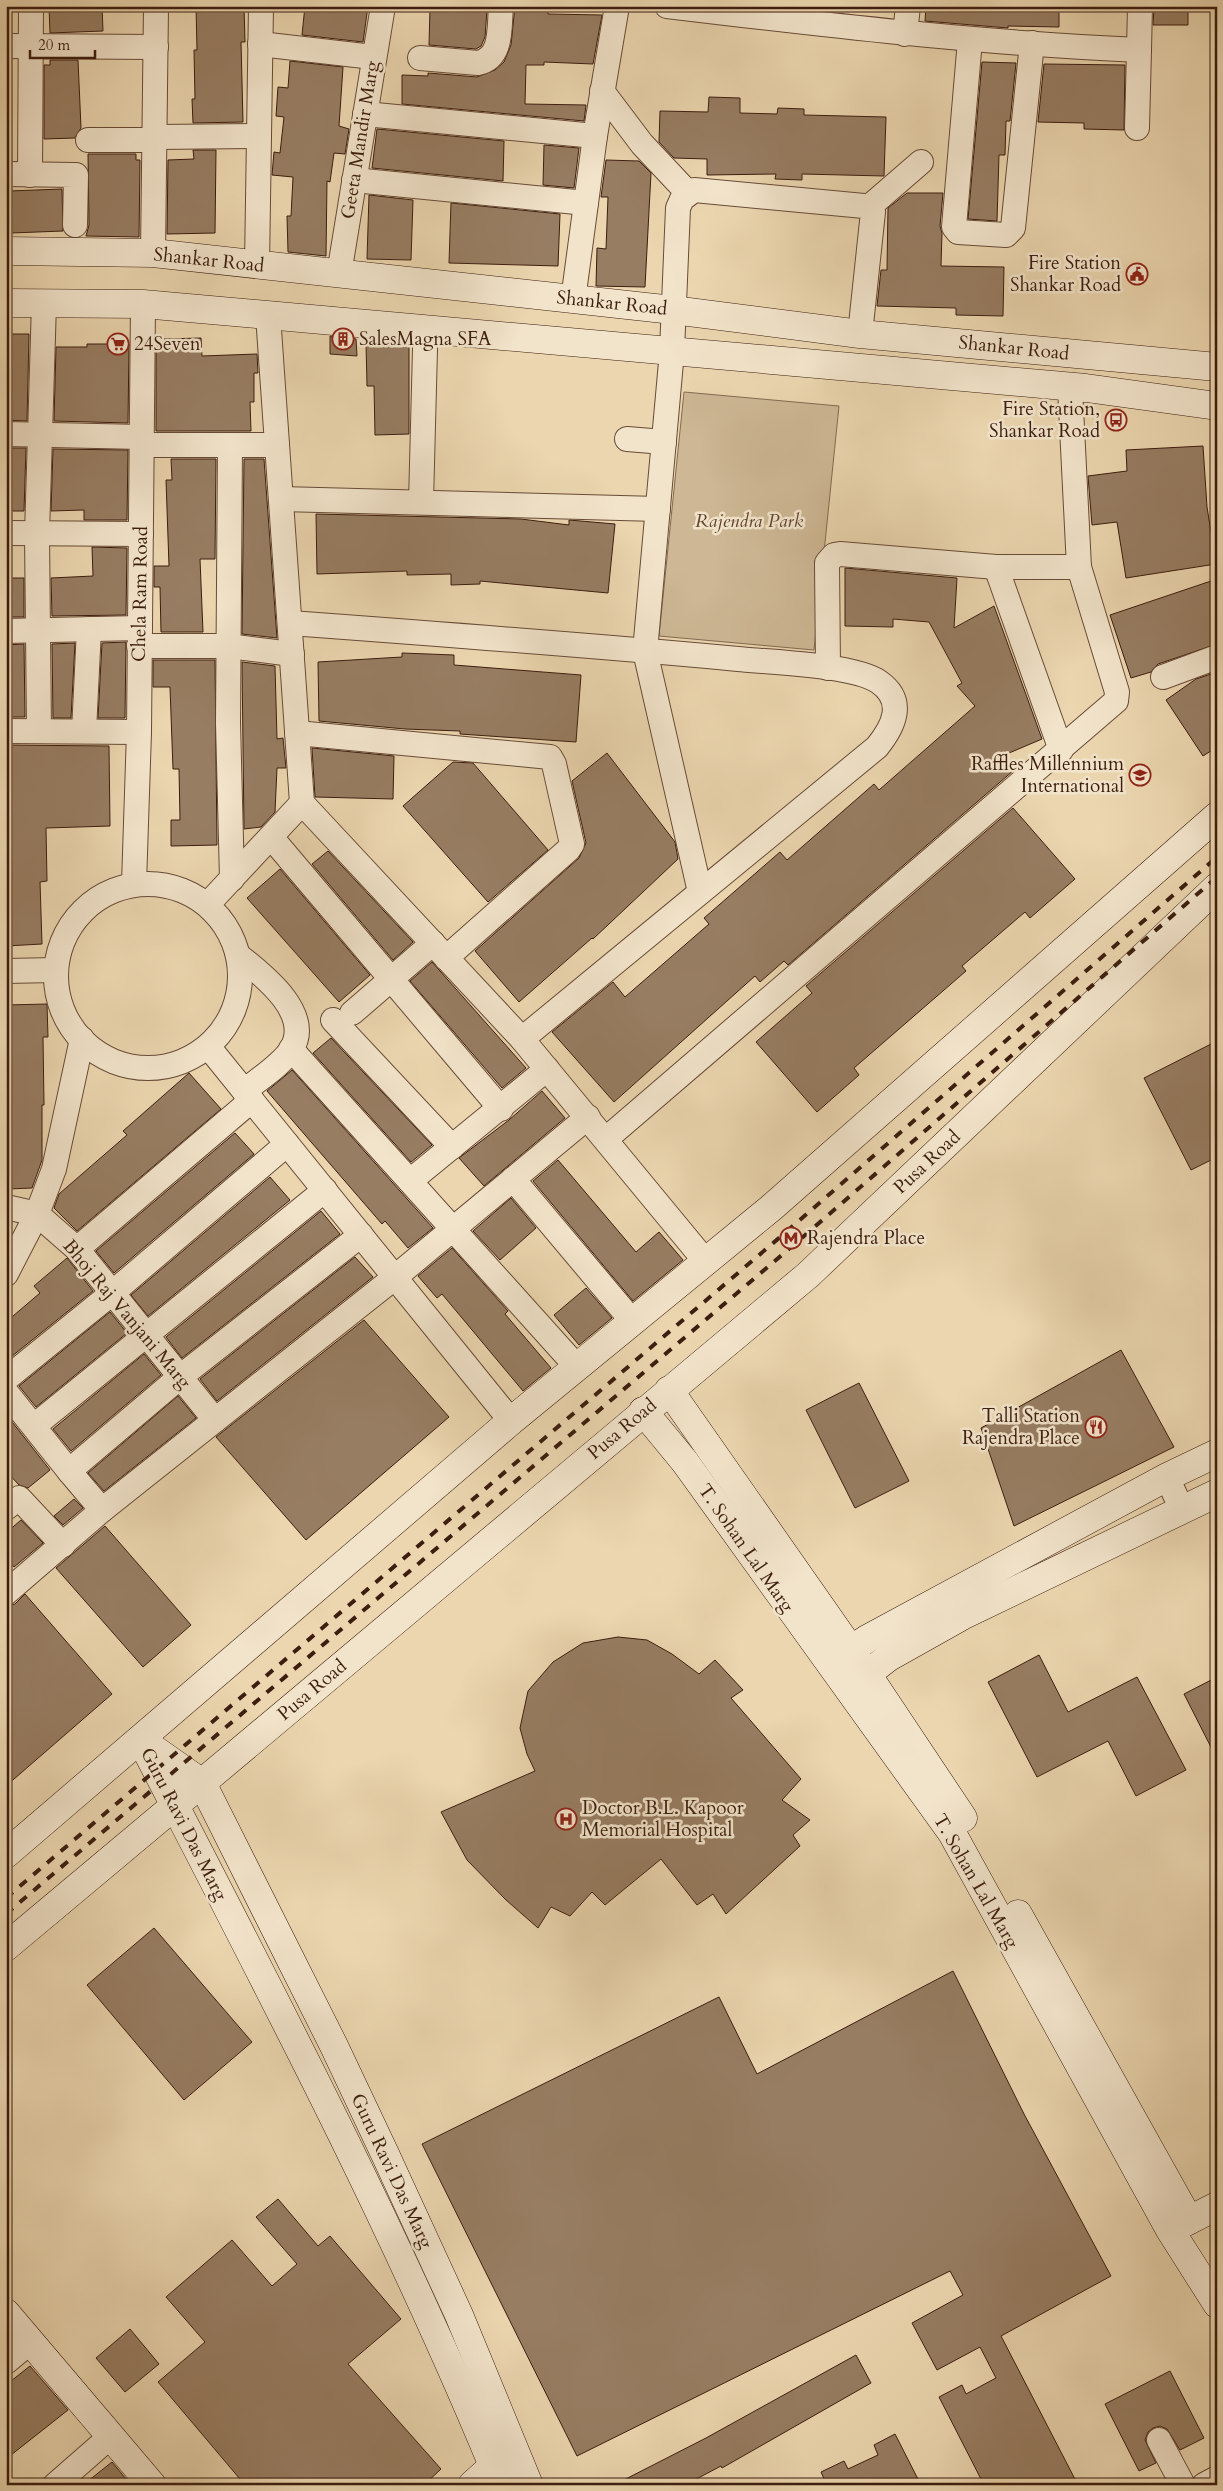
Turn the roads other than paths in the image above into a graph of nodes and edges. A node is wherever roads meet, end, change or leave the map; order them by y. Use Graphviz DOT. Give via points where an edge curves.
graph roads {
  1 [pos="31,6"];
  2 [pos="156,6"];
  3 [pos="261,6"];
  4 [pos="383,6"];
  5 [pos="501,6"];
  6 [pos="617,6"];
  7 [pos="667,6"];
  8 [pos="908,6"];
  9 [pos="1140,6"];
  10 [pos="905,34"];
  11 [pos="970,40"];
  12 [pos="1032,43"];
  13 [pos="260,44"];
  14 [pos="6,46"];
  15 [pos="30,46"];
  16 [pos="156,47"];
  17 [pos="1139,50"];
  18 [pos="373,57"];
  19 [pos="420,58"];
  20 [pos="602,91"];
  21 [pos="365,114"];
  22 [pos="1137,128"];
  23 [pos="259,136"];
  24 [pos="595,136"];
  25 [pos="155,138"];
  26 [pos="88,140"];
  27 [pos="922,162"];
  28 [pos="6,174"];
  29 [pos="30,175"];
  30 [pos="354,180"];
  31 [pos="688,193"];
  32 [pos="586,203"];
  33 [pos="869,207"];
  34 [pos="76,225"];
  35 [pos="6,251"];
  36 [pos="153,253"];
  37 [pos="258,265"];
  38 [pos="339,274"];
  39 [pos="574,300"];
  40 [pos="6,302"];
  41 [pos="44,303"];
  42 [pos="143,304"];
  43 [pos="673,310"];
  44 [pos="268,315"];
  45 [pos="860,334"];
  46 [pos="425,349"];
  47 [pos="672,351"];
  48 [pos="1089,356"];
  49 [pos="1217,367"];
  50 [pos="1078,388"];
  51 [pos="1217,406"];
  52 [pos="6,434"];
  53 [pos="40,435"];
  54 [pos="627,439"];
  55 [pos="142,441"];
  56 [pos="664,442"];
  57 [pos="230,445"];
  58 [pos="277,445"];
  59 [pos="281,499"];
  60 [pos="421,502"];
  61 [pos="658,509"];
  62 [pos="6,533"];
  63 [pos="37,534"];
  64 [pos="141,534"];
  65 [pos="996,567"];
  66 [pos="1079,567"];
  67 [pos="290,623"];
  68 [pos="90,629"];
  69 [pos="39,630"];
  70 [pos="6,631"];
  71 [pos="140,637"];
  72 [pos="228,646"];
  73 [pos="645,651"];
  74 [pos="292,654"];
  75 [pos="1217,657"];
  76 [pos="828,668"];
  77 [pos="1163,677"];
  78 [pos="6,731"];
  79 [pos="39,731"];
  80 [pos="84,731"];
  81 [pos="139,732"];
  82 [pos="297,733"];
  83 [pos="1061,750"];
  84 [pos="302,803"];
  85 [pos="1217,816"];
  86 [pos="271,837"];
  87 [pos="232,879"];
  88 [pos="134,884"];
  89 [pos="1217,887"];
  90 [pos="700,892"];
  91 [pos="208,904"];
  92 [pos="440,951"];
  93 [pos="239,956"];
  94 [pos="55,970"];
  95 [pos="6,971"];
  96 [pos="392,978"];
  97 [pos="82,1039"];
  98 [pos="522,1039"];
  99 [pos="291,1049"];
  100 [pos="210,1050"];
  101 [pos="547,1069"];
  102 [pos="248,1096"];
  103 [pos="501,1109"];
  104 [pos="588,1117"];
  105 [pos="606,1139"];
  106 [pos="287,1144"];
  107 [pos="452,1147"];
  108 [pos="513,1179"];
  109 [pos="410,1181"];
  110 [pos="325,1190"];
  111 [pos="6,1207"];
  112 [pos="38,1214"];
  113 [pos="453,1229"];
  114 [pos="361,1235"];
  115 [pos="76,1249"];
  116 [pos="706,1262"];
  117 [pos="6,1274"];
  118 [pos="394,1278"];
  119 [pos="111,1294"];
  120 [pos="633,1322"];
  121 [pos="146,1336"];
  122 [pos="577,1367"];
  123 [pos="180,1377"];
  124 [pos="7,1390"];
  125 [pos="668,1390"];
  126 [pos="643,1411"];
  127 [pos="215,1420"];
  128 [pos="512,1421"];
  129 [pos="34,1426"];
  130 [pos="1217,1453"];
  131 [pos="69,1471"];
  132 [pos="1167,1476"];
  133 [pos="1217,1494"];
  134 [pos="11,1496"];
  135 [pos="102,1510"];
  136 [pos="1182,1510"];
  137 [pos="63,1545"];
  138 [pos="6,1593"];
  139 [pos="851,1650"];
  140 [pos="829,1665"];
  141 [pos="857,1682"];
  142 [pos="141,1740"];
  143 [pos="202,1783"];
  144 [pos="175,1806"];
  145 [pos="147,1829"];
  146 [pos="190,1836"];
  147 [pos="6,1854"];
  148 [pos="6,1947"];
  149 [pos="1217,2206"];
  150 [pos="1180,2225"];
  151 [pos="1217,2304"];
  152 [pos="6,2313"];
  153 [pos="30,2342"];
  154 [pos="6,2362"];
  155 [pos="111,2436"];
  156 [pos="1159,2440"];
  157 [pos="497,2476"];
  158 [pos="1217,2478"];
  159 [pos="55,2485"];
  160 [pos="152,2485"];
  161 [pos="472,2485"];
  162 [pos="530,2485"];
  163 [pos="1183,2485"];
  164 [pos="1204,2485"];
  1 -- 15 [label="street"];
  2 -- 16 [label="street"];
  3 -- 13 [label="street"];
  4 -- 18 [label="street, Geeta Mandir Marg"];
  5 -- 19 [label="street" via="496,52 487,61"];
  6 -- 20 [label="street"];
  7 -- 10 [label="street"];
  8 -- 10 [label="street"];
  9 -- 17 [label="street"];
  10 -- 11 [label="street"];
  11 -- 12 [label="street"];
  11 -- 12 [label="street" via="954,226 958,232 1006,235 1013,228"];
  12 -- 17 [label="street"];
  13 -- 18 [label="street"];
  13 -- 23 [label="street"];
  14 -- 15 [label="street"];
  15 -- 16 [label="street"];
  15 -- 29 [label="street"];
  16 -- 25 [label="street"];
  17 -- 22 [label="street"];
  18 -- 21 [label="street, Geeta Mandir Marg"];
  20 -- 24 [label="street"];
  20 -- 31 [label="street" via="642,144"];
  21 -- 24 [label="street"];
  21 -- 30 [label="street, Geeta Mandir Marg"];
  23 -- 25 [label="street"];
  23 -- 37 [label="street"];
  24 -- 32 [label="street"];
  25 -- 26 [label="street"];
  25 -- 36 [label="street"];
  27 -- 33 [label="street"];
  28 -- 29 [label="street"];
  29 -- 34 [label="street" via="76,175"];
  30 -- 32 [label="street"];
  30 -- 38 [label="street, Geeta Mandir Marg"];
  31 -- 33 [label="street" via="694,190"];
  31 -- 43 [label="street" via="678,208"];
  32 -- 39 [label="street"];
  33 -- 45 [label="street" via="873,212"];
  35 -- 36 [label="main road, Shankar Road"];
  36 -- 37 [label="main road, Shankar Road"];
  37 -- 38 [label="main road, Shankar Road"];
  38 -- 39 [label="main road, Shankar Road"];
  39 -- 43 [label="main road, Shankar Road"];
  40 -- 41 [label="main road, Shankar Road"];
  41 -- 42 [label="main road, Shankar Road"];
  41 -- 53 [label="street"];
  42 -- 44 [label="main road, Shankar Road"];
  42 -- 55 [label="street, Chela Ram Road"];
  43 -- 45 [label="main road, Shankar Road"];
  43 -- 47 [label="street"];
  44 -- 47 [label="main road, Shankar Road"];
  44 -- 58 [label="street"];
  45 -- 48 [label="main road, Shankar Road"];
  46 -- 60 [label="street" via="432,446"];
  47 -- 50 [label="main road, Shankar Road"];
  47 -- 56 [label="street"];
  48 -- 49 [label="main road, Shankar Road"];
  48 -- 50 [label="main road"];
  50 -- 51 [label="main road, Shankar Road"];
  50 -- 66 [label="street"];
  52 -- 53 [label="street"];
  53 -- 55 [label="street"];
  53 -- 63 [label="street"];
  54 -- 56 [label="street"];
  55 -- 57 [label="street"];
  55 -- 64 [label="street, Chela Ram Road"];
  56 -- 61 [label="street"];
  57 -- 58 [label="street"];
  57 -- 72 [label="street"];
  58 -- 59 [label="street"];
  59 -- 60 [label="street"];
  59 -- 67 [label="street"];
  60 -- 61 [label="street"];
  61 -- 73 [label="street"];
  62 -- 63 [label="street"];
  63 -- 64 [label="street"];
  63 -- 69 [label="street"];
  64 -- 71 [label="street, Chela Ram Road"];
  65 -- 66 [label="street"];
  65 -- 76 [label="street" via="834,555 827,563"];
  65 -- 83 [label="street"];
  66 -- 83 [label="street" via="1118,696"];
  67 -- 73 [label="street"];
  67 -- 74 [label="street"];
  68 -- 69 [label="street"];
  68 -- 71 [label="street"];
  68 -- 80 [label="street"];
  69 -- 70 [label="street"];
  69 -- 79 [label="street"];
  71 -- 72 [label="street"];
  71 -- 81 [label="street, Chela Ram Road"];
  72 -- 74 [label="street"];
  72 -- 87 [label="street"];
  73 -- 76 [label="street"];
  73 -- 90 [label="street"];
  74 -- 82 [label="street"];
  75 -- 77 [label="street"];
  76 -- 90 [label="street" via="864,676 878,682 892,695 895,707 890,731 877,747"];
  78 -- 79 [label="street"];
  79 -- 80 [label="street"];
  80 -- 81 [label="street"];
  81 -- 88 [label="street, Chela Ram Road"];
  82 -- 84 [label="street"];
  82 -- 92 [label="street" via="550,757 572,844"];
  83 -- 105 [label="street"];
  84 -- 86 [label="street"];
  84 -- 92 [label="street"];
  85 -- 116 [label="main road"];
  86 -- 87 [label="street"];
  86 -- 96 [label="street"];
  87 -- 91 [label="street"];
  88 -- 91 [label="street" via="167,884"];
  88 -- 94 [label="street" via="104,894 78,914 61,942"];
  89 -- 125 [label="main road, Pusa Road" via="808,1275"];
  90 -- 98 [label="street"];
  91 -- 93 [label="street" via="229,928"];
  92 -- 96 [label="street"];
  92 -- 98 [label="street"];
  93 -- 99 [label="street" via="284,996 294,1023"];
  93 -- 100 [label="street" via="240,991 230,1022"];
  94 -- 95 [label="street"];
  94 -- 97 [label="street" via="59,1002 73,1031"];
  96 -- 103 [label="street"];
  96 -- 107 [label="street" via="342,1016"];
  97 -- 100 [label="street" via="96,1054 126,1066 159,1069"];
  97 -- 112 [label="street" via="54,1169"];
  98 -- 101 [label="street"];
  99 -- 102 [label="street"];
  99 -- 109 [label="street"];
  100 -- 102 [label="street"];
  101 -- 103 [label="street"];
  101 -- 104 [label="street"];
  102 -- 106 [label="street"];
  102 -- 115 [label="street"];
  103 -- 107 [label="street"];
  104 -- 105 [label="street"];
  104 -- 108 [label="street"];
  105 -- 116 [label="street"];
  106 -- 110 [label="street"];
  106 -- 119 [label="street"];
  107 -- 109 [label="street"];
  108 -- 113 [label="street"];
  108 -- 120 [label="street"];
  109 -- 113 [label="street"];
  110 -- 114 [label="street"];
  110 -- 121 [label="street"];
  111 -- 112 [label="street"];
  112 -- 115 [label="street, Bhoj Raj Vanjani Marg"];
  112 -- 117 [label="street"];
  113 -- 118 [label="street"];
  113 -- 122 [label="street"];
  114 -- 118 [label="street"];
  114 -- 123 [label="street"];
  115 -- 119 [label="street, Bhoj Raj Vanjani Marg"];
  116 -- 120 [label="main road"];
  118 -- 127 [label="street"];
  118 -- 128 [label="street"];
  119 -- 121 [label="street, Bhoj Raj Vanjani Marg"];
  119 -- 124 [label="street"];
  120 -- 122 [label="main road"];
  121 -- 123 [label="street, Bhoj Raj Vanjani Marg"];
  121 -- 129 [label="street"];
  122 -- 128 [label="main road"];
  123 -- 127 [label="street, Bhoj Raj Vanjani Marg"];
  123 -- 131 [label="street"];
  124 -- 129 [label="street"];
  125 -- 126 [label="main road, Pusa Road"];
  125 -- 139 [label="main road, T. Sohan Lal Marg"];
  126 -- 140 [label="main road, T. Sohan Lal Marg" via="685,1462"];
  126 -- 143 [label="main road, Pusa Road"];
  127 -- 135 [label="street"];
  128 -- 142 [label="main road"];
  129 -- 131 [label="street"];
  130 -- 132 [label="main road"];
  131 -- 135 [label="street"];
  132 -- 136 [label="street"];
  132 -- 139 [label="main road"];
  133 -- 136 [label="main road"];
  134 -- 137 [label="street"];
  135 -- 137 [label="street"];
  136 -- 141 [label="main road" via="962,1616 889,1657"];
  137 -- 138 [label="street"];
  139 -- 140 [label="main road"];
  139 -- 141 [label="main road, T. Sohan Lal Marg"];
  140 -- 141 [label="main road, T. Sohan Lal Marg"];
  141 -- 150 [label="main road, T. Sohan Lal Marg" via="952,1834"];
  142 -- 143 [label="main road, Guru Ravi Das Marg"];
  142 -- 144 [label="main road, Guru Ravi Das Marg"];
  142 -- 147 [label="main road"];
  143 -- 144 [label="main road, Pusa Road"];
  143 -- 162 [label="main road, Guru Ravi Das Marg" via="385,2154 459,2314"];
  144 -- 145 [label="main road, Pusa Road"];
  144 -- 146 [label="main road, Guru Ravi Das Marg"];
  145 -- 146 [label="main road"];
  145 -- 148 [label="main road, Pusa Road"];
  146 -- 157 [label="main road, Guru Ravi Das Marg" via="359,2168 432,2323"];
  149 -- 150 [label="main road"];
  150 -- 151 [label="main road, T. Sohan Lal Marg"];
  152 -- 153 [label="main road"];
  153 -- 154 [label="street"];
  153 -- 155 [label="main road"];
  155 -- 159 [label="street"];
  155 -- 160 [label="main road"];
  156 -- 163 [label="street"];
  157 -- 161 [label="main road"];
  158 -- 164 [label="street"];
}
